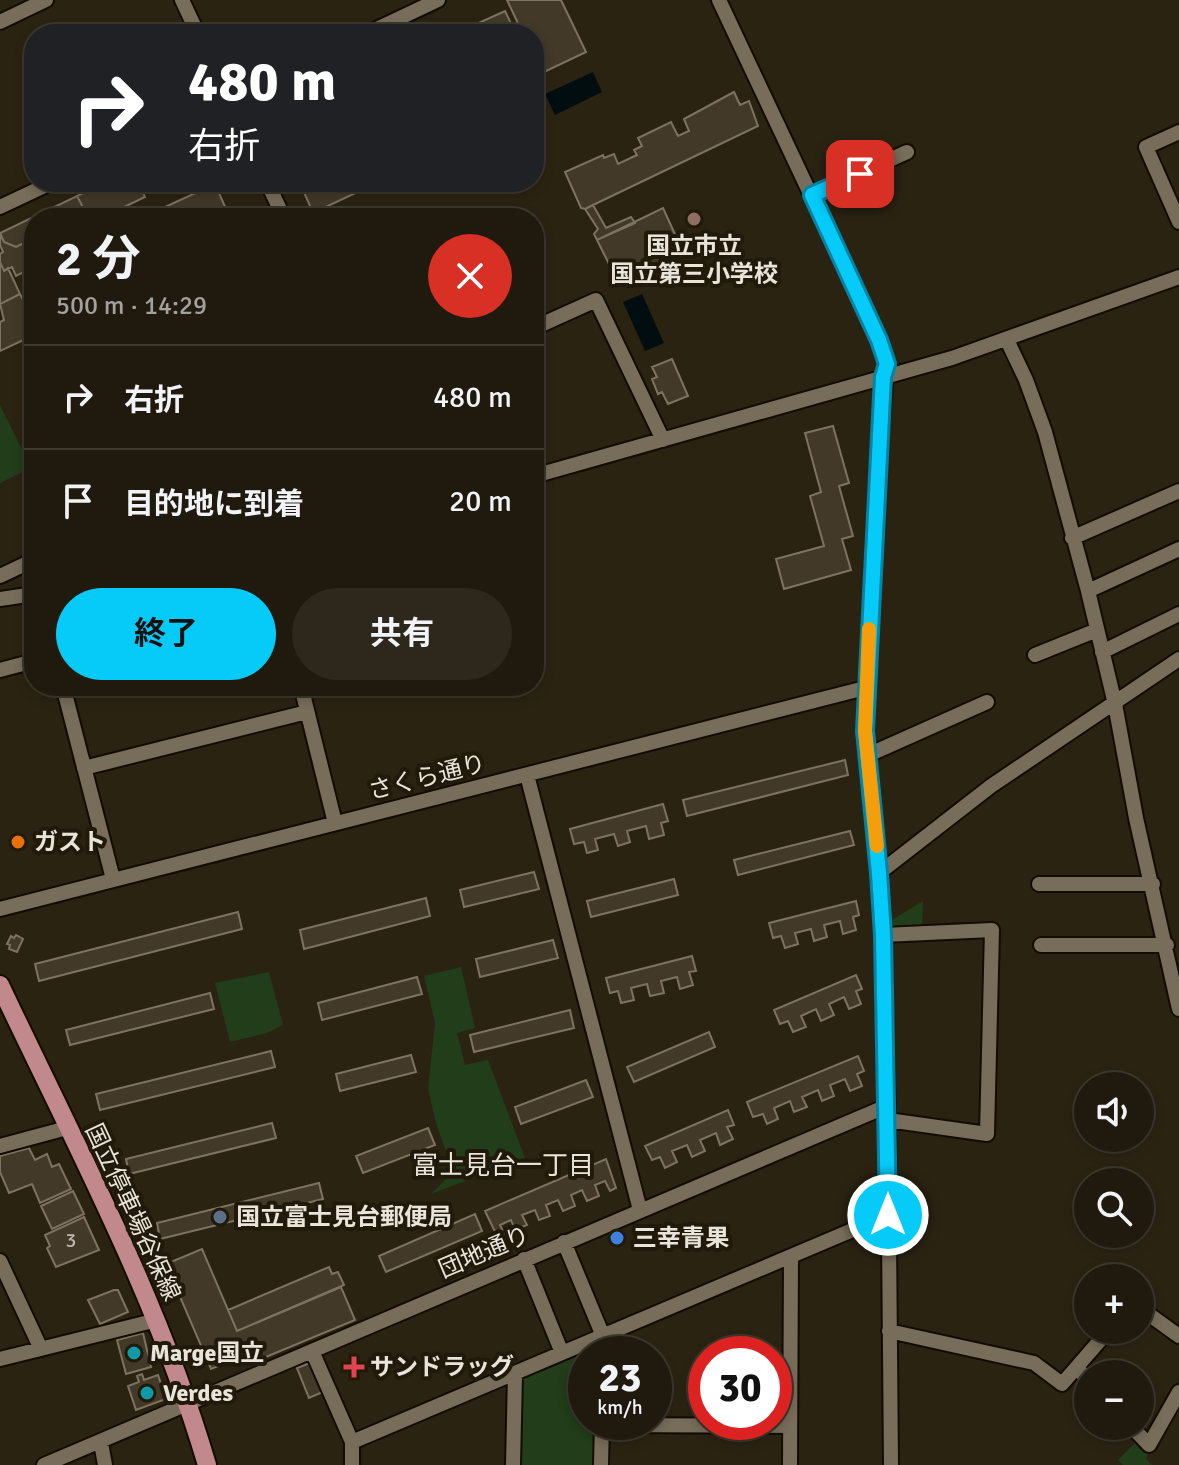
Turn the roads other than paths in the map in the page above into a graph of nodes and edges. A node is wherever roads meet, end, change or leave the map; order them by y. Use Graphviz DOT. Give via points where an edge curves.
graph roads {
  1 [pos="46,0"];
  2 [pos="182,0"];
  3 [pos="438,0"];
  4 [pos="719,0"];
  5 [pos="0,22"];
  6 [pos="193,24"];
  7 [pos="387,24"];
  8 [pos="1179,132"];
  9 [pos="907,152"];
  10 [pos="32,192"];
  11 [pos="812,195"];
  12 [pos="0,207"];
  13 [pos="1179,222"];
  14 [pos="1179,277"];
  15 [pos="544,323"];
  16 [pos="1007,340"];
  17 [pos="883,377"];
  18 [pos="663,440"];
  19 [pos="544,473"];
  20 [pos="1179,491"];
  21 [pos="1072,538"];
  22 [pos="1179,549"];
  23 [pos="24,565"];
  24 [pos="0,576"];
  25 [pos="1088,591"];
  26 [pos="24,595"];
  27 [pos="0,599"];
  28 [pos="1179,614"];
  29 [pos="1097,630"];
  30 [pos="1102,652"];
  31 [pos="1035,655"];
  32 [pos="1179,659"];
  33 [pos="24,664"];
  34 [pos="0,670"];
  35 [pos="865,688"];
  36 [pos="66,696"];
  37 [pos="303,696"];
  38 [pos="987,702"];
  39 [pos="1115,704"];
  40 [pos="307,712"];
  41 [pos="868,755"];
  42 [pos="84,768"];
  43 [pos="527,775"];
  44 [pos="335,823"];
  45 [pos="879,873"];
  46 [pos="113,879"];
  47 [pos="1039,884"];
  48 [pos="1153,884"];
  49 [pos="0,909"];
  50 [pos="883,935"];
  51 [pos="1041,945"];
  52 [pos="1167,945"];
  53 [pos="0,985"];
  54 [pos="1179,1009"];
  55 [pos="888,1113"];
  56 [pos="67,1128"];
  57 [pos="0,1146"];
  58 [pos="640,1210"];
  59 [pos="888,1215"];
  60 [pos="564,1242"];
  61 [pos="791,1256"];
  62 [pos="524,1259"];
  63 [pos="0,1261"];
  64 [pos="1154,1318"];
  65 [pos="157,1320"];
  66 [pos="889,1331"];
  67 [pos="603,1336"];
  68 [pos="791,1336"];
  69 [pos="1179,1336"];
  70 [pos="1097,1344"];
  71 [pos="41,1349"];
  72 [pos="312,1351"];
  73 [pos="568,1351"];
  74 [pos="562,1353"];
  75 [pos="0,1359"];
  76 [pos="1084,1360"];
  77 [pos="1074,1371"];
  78 [pos="515,1374"];
  79 [pos="1179,1392"];
  80 [pos="189,1404"];
  81 [pos="1154,1436"];
  82 [pos="602,1440"];
  83 [pos="790,1440"];
  84 [pos="352,1442"];
  85 [pos="101,1443"];
  86 [pos="44,1465"];
  87 [pos="105,1465"];
  88 [pos="207,1465"];
  89 [pos="352,1465"];
  90 [pos="513,1465"];
  91 [pos="601,1465"];
  92 [pos="790,1465"];
  93 [pos="891,1465"];
  1 -- 5 [label="street"];
  2 -- 6 [label="street"];
  3 -- 7 [label="street"];
  4 -- 11 [label="street"];
  8 -- 13 [label="street" via="1146,147"];
  9 -- 11 [label="street"];
  10 -- 12 [label="street"];
  11 -- 17 [label="street" via="879,340 887,364"];
  14 -- 16 [label="street"];
  15 -- 18 [label="street" via="596,300"];
  16 -- 17 [label="street"];
  16 -- 21 [label="street" via="1045,432"];
  17 -- 18 [label="street"];
  17 -- 35 [label="street"];
  18 -- 19 [label="street"];
  20 -- 21 [label="street"];
  21 -- 25 [label="street"];
  22 -- 25 [label="street"];
  23 -- 24 [label="street"];
  25 -- 29 [label="street"];
  26 -- 27 [label="street"];
  28 -- 30 [label="street"];
  29 -- 30 [label="street"];
  29 -- 31 [label="street"];
  30 -- 39 [label="street"];
  32 -- 39 [label="street"];
  33 -- 34 [label="street"];
  35 -- 41 [label="street"];
  35 -- 43 [label="street, さくら通り"];
  36 -- 42 [label="street"];
  37 -- 40 [label="street"];
  38 -- 41 [label="street"];
  39 -- 45 [label="street" via="991,786"];
  39 -- 48 [label="street"];
  40 -- 42 [label="street"];
  40 -- 44 [label="street"];
  41 -- 45 [label="street"];
  42 -- 46 [label="street"];
  43 -- 44 [label="street, さくら通り"];
  43 -- 58 [label="street"];
  44 -- 46 [label="street, さくら通り"];
  45 -- 50 [label="street"];
  46 -- 49 [label="street, さくら通り"];
  47 -- 48 [label="street"];
  48 -- 52 [label="street"];
  50 -- 55 [label="street"];
  50 -- 55 [label="street" via="992,930 987,1134"];
  51 -- 52 [label="street"];
  52 -- 54 [label="street"];
  53 -- 56 [label="main road, 国立停車場谷保線"];
  55 -- 58 [label="street, 団地通り"];
  55 -- 59 [label="street"];
  56 -- 57 [label="street"];
  56 -- 65 [label="main road, 国立停車場谷保線"];
  58 -- 60 [label="street, 団地通り"];
  59 -- 61 [label="street"];
  59 -- 66 [label="street"];
  60 -- 62 [label="street, 団地通り"];
  60 -- 67 [label="street"];
  61 -- 67 [label="street"];
  61 -- 68 [label="street"];
  62 -- 72 [label="street, 団地通り"];
  62 -- 74 [label="street"];
  63 -- 71 [label="street"];
  64 -- 69 [label="street"];
  65 -- 71 [label="street"];
  65 -- 80 [label="main road, 国立停車場谷保線"];
  66 -- 77 [label="street" via="1034,1363 1062,1384"];
  66 -- 93 [label="street"];
  70 -- 76 [label="street"];
  71 -- 75 [label="street"];
  72 -- 80 [label="street, 団地通り"];
  72 -- 84 [label="street"];
  73 -- 74 [label="street"];
  74 -- 78 [label="street"];
  78 -- 84 [label="street"];
  78 -- 90 [label="street"];
  79 -- 81 [label="street"];
  80 -- 85 [label="street, 団地通り"];
  80 -- 88 [label="main road, 国立停車場谷保線"];
  82 -- 91 [label="street"];
  83 -- 92 [label="street"];
  84 -- 89 [label="street"];
  85 -- 86 [label="street, 団地通り"];
  85 -- 87 [label="street"];
}
